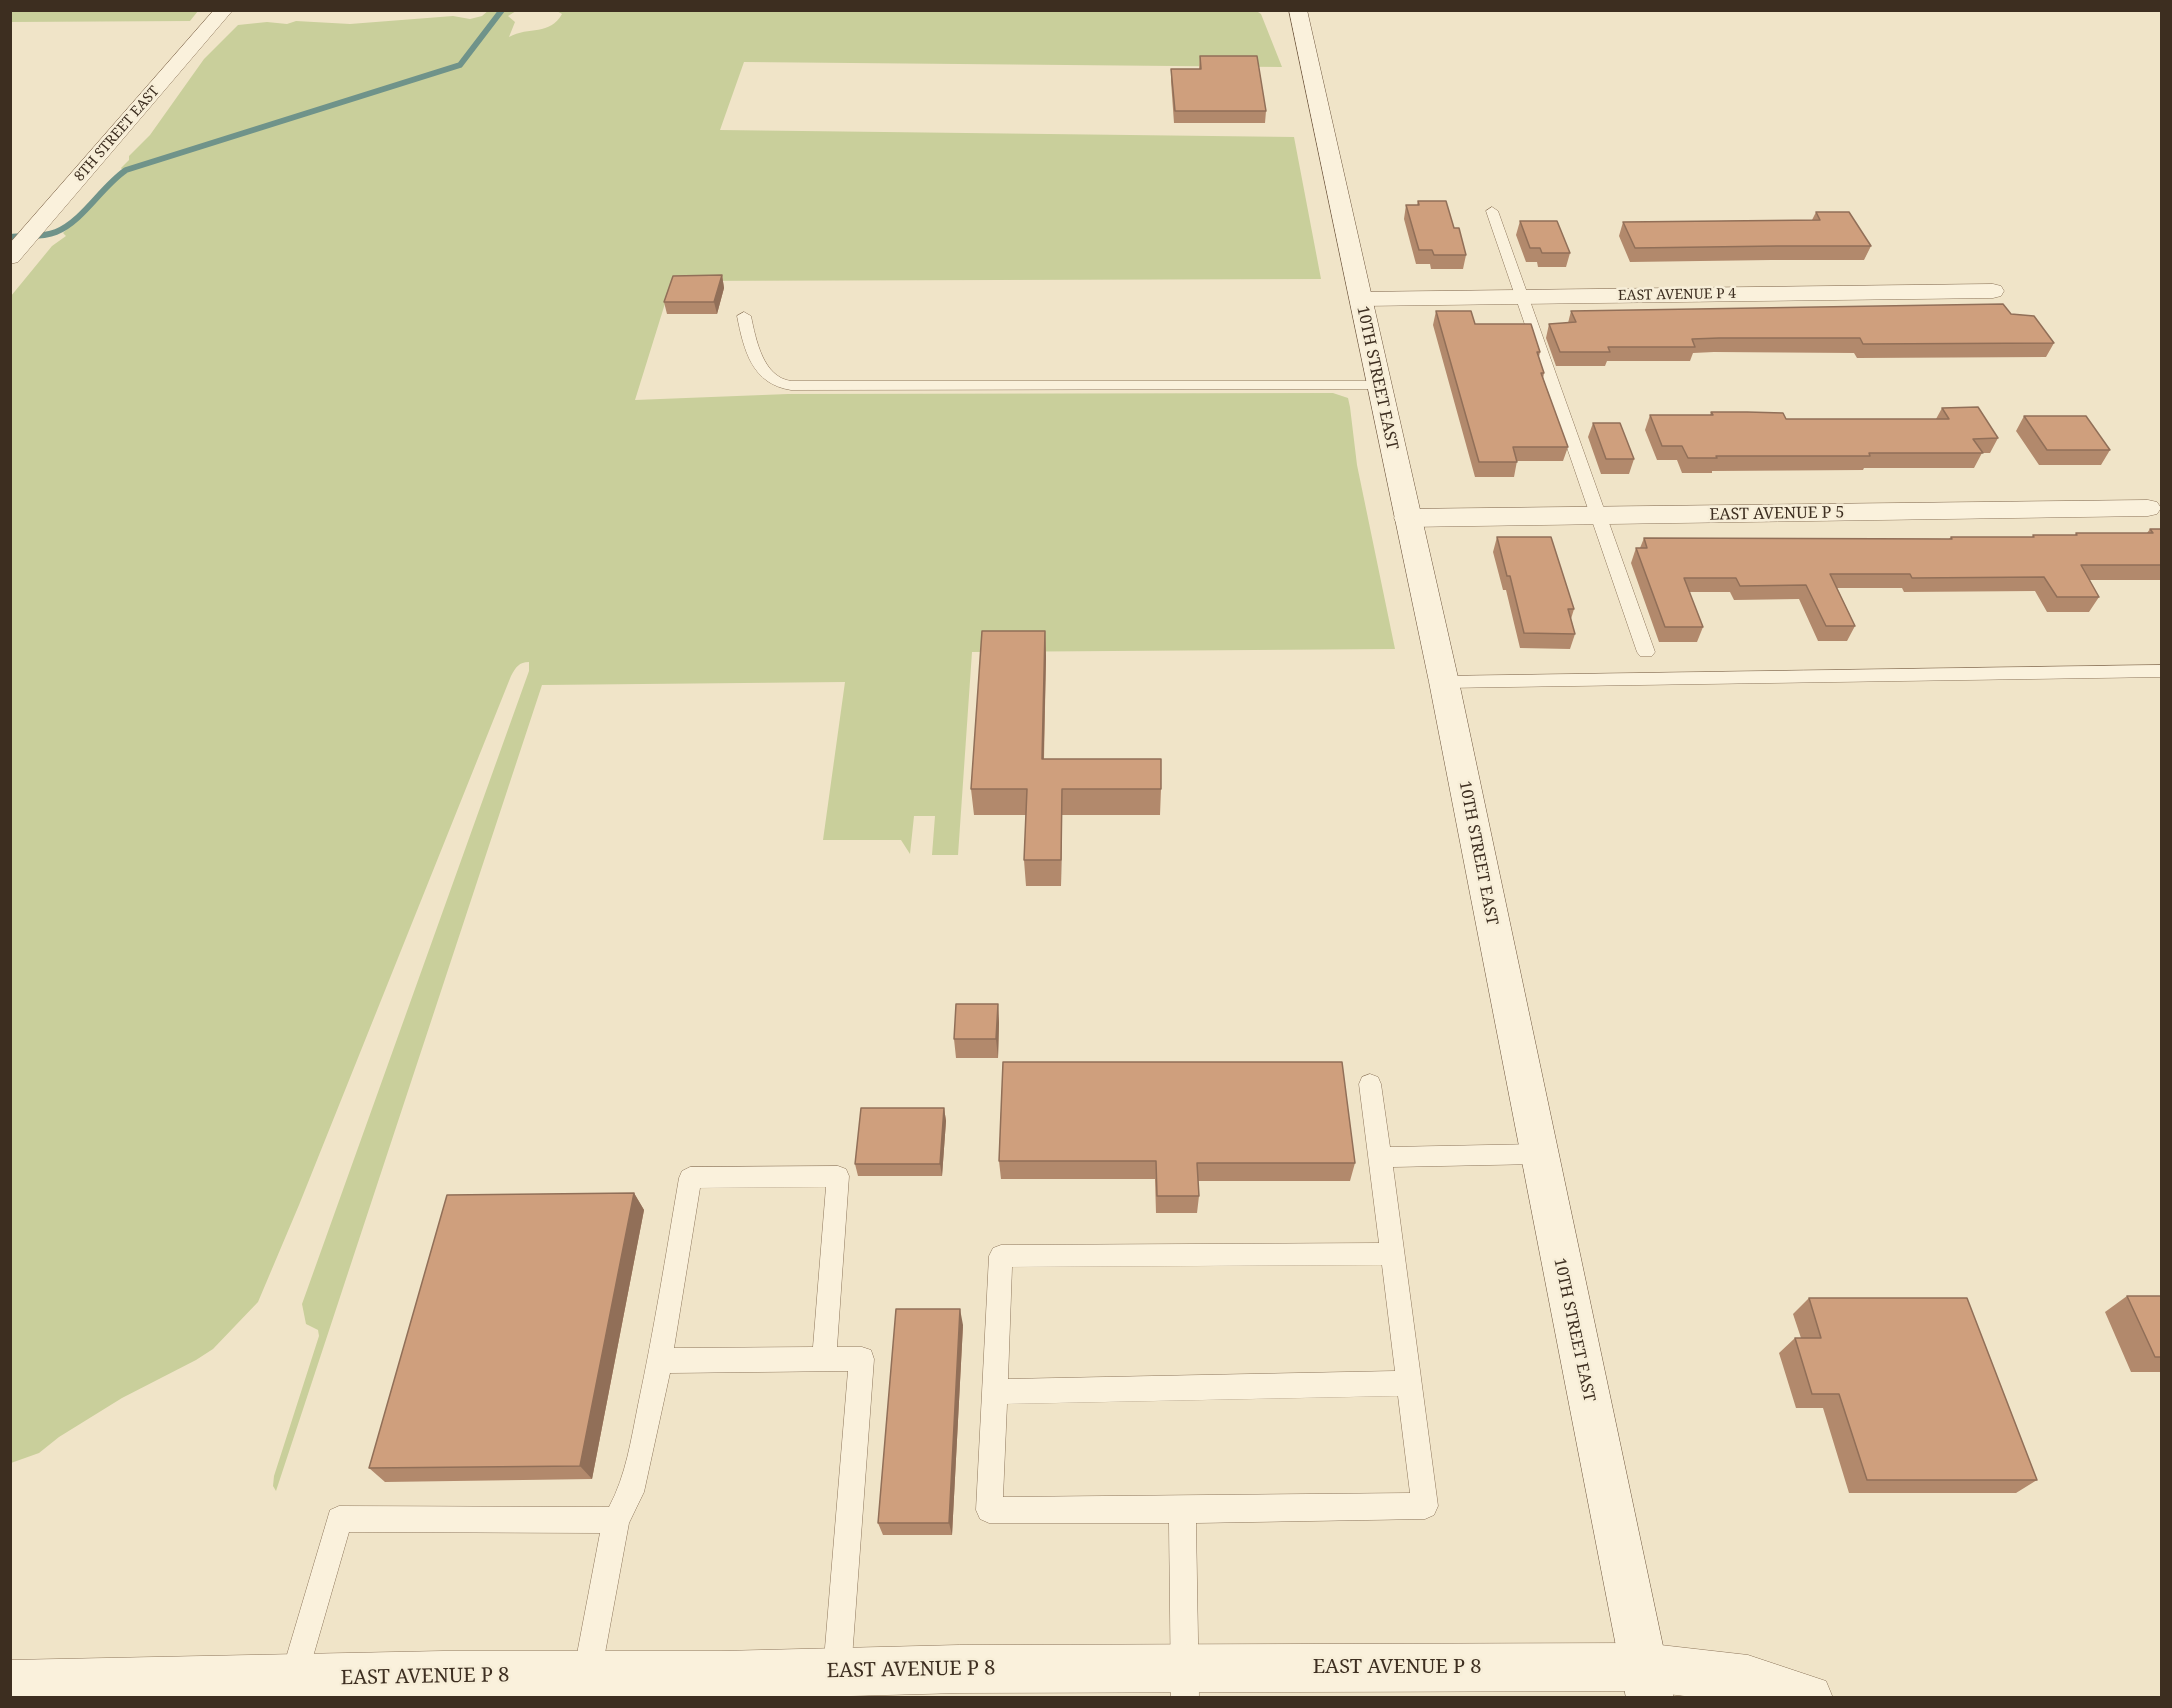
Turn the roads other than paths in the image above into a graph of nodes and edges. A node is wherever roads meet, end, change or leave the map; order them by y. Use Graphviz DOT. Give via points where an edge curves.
graph roads {
  1 [pos="224,10"];
  2 [pos="1298,10"];
  3 [pos="1492,211"];
  4 [pos="10,257"];
  5 [pos="1993,291"];
  6 [pos="1523,297"];
  7 [pos="1361,299"];
  8 [pos="744,316"];
  9 [pos="1379,385"];
  10 [pos="2148,508"];
  11 [pos="1600,516"];
  12 [pos="1407,518"];
  13 [pos="1646,652"];
  14 [pos="2162,671"];
  15 [pos="1444,682"];
  16 [pos="1370,1084"];
  17 [pos="1538,1154"];
  18 [pos="1380,1157"];
  19 [pos="1392,1254"];
  20 [pos="824,1359"];
  21 [pos="660,1361"];
  22 [pos="1409,1383"];
  23 [pos="994,1392"];
  24 [pos="1182,1510"];
  25 [pos="616,1520"];
  26 [pos="837,1672"];
  27 [pos="587,1675"];
  28 [pos="294,1679"];
  29 [pos="1185,1682"];
  30 [pos="1646,1682"];
  31 [pos="10,1684"];
  32 [pos="1809,1698"];
  1 -- 4 [label="street, 8TH STREET EAST"];
  2 -- 7 [label="street, 10TH STREET EAST"];
  3 -- 6 [label="lane"];
  5 -- 6 [label="street, EAST AVENUE P 4"];
  6 -- 7 [label="street, EAST AVENUE P 4"];
  6 -- 11 [label="lane"];
  7 -- 9 [label="street, 10TH STREET EAST"];
  8 -- 9 [label="lane" via="748,340 768,375 775,382 786,384"];
  9 -- 12 [label="street, 10TH STREET EAST"];
  10 -- 11 [label="street, EAST AVENUE P 5"];
  11 -- 12 [label="street, EAST AVENUE P 5"];
  11 -- 13 [label="lane"];
  12 -- 15 [label="street, 10TH STREET EAST"];
  14 -- 15 [label="lane"];
  15 -- 17 [label="street, 10TH STREET EAST"];
  16 -- 18 [label="lane"];
  17 -- 18 [label="lane"];
  17 -- 30 [label="street, 10TH STREET EAST"];
  18 -- 19 [label="lane"];
  19 -- 22 [label="lane"];
  19 -- 23 [label="lane" via="1001,1256"];
  20 -- 21 [label="lane"];
  20 -- 21 [label="lane" via="838,1176 690,1178"];
  20 -- 26 [label="lane" via="862,1359"];
  21 -- 25 [label="lane" via="631,1492"];
  22 -- 23 [label="lane"];
  22 -- 24 [label="lane" via="1425,1506"];
  23 -- 24 [label="lane" via="989,1510"];
  24 -- 29 [label="lane"];
  25 -- 27 [label="lane"];
  25 -- 28 [label="lane" via="339,1519"];
  26 -- 27 [label="street, EAST AVENUE P 8"];
  26 -- 29 [label="street, EAST AVENUE P 8"];
  27 -- 28 [label="street, EAST AVENUE P 8"];
  28 -- 31 [label="street, EAST AVENUE P 8"];
  29 -- 30 [label="street, EAST AVENUE P 8"];
  30 -- 32 [label="street, EAST AVENUE P 8" via="1748,1679"];
}
